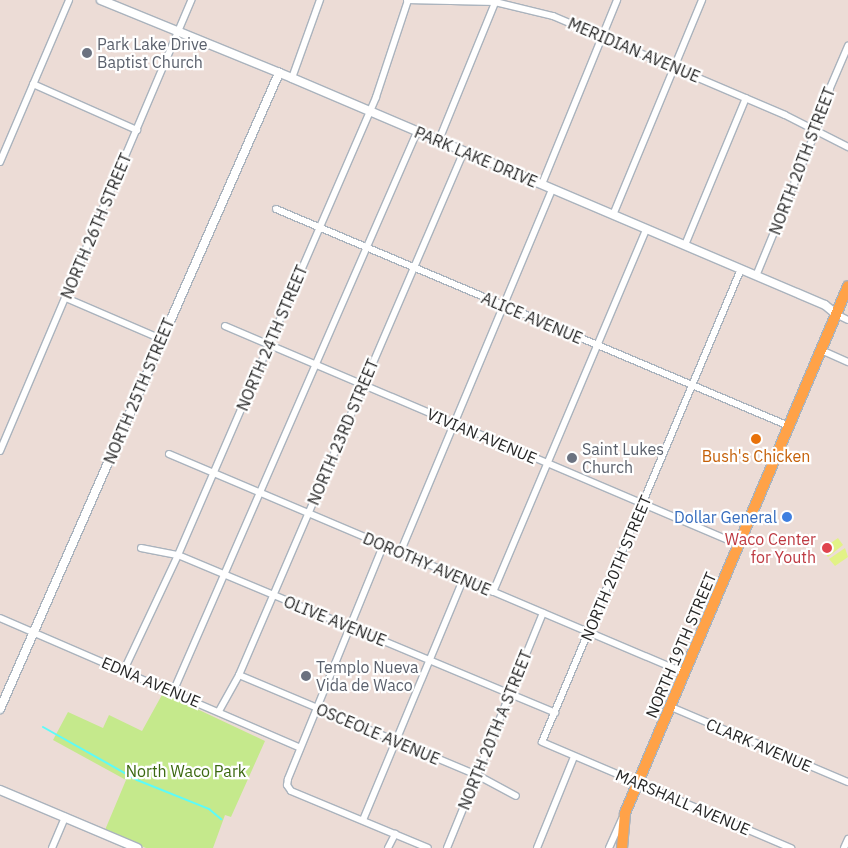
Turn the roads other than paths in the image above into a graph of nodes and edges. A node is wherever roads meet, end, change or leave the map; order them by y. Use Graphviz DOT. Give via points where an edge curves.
graph roads {
  1 [pos="69,0"];
  2 [pos="101,0"];
  3 [pos="191,0"];
  4 [pos="320,0"];
  5 [pos="408,0"];
  6 [pos="617,0"];
  7 [pos="702,0"];
  8 [pos="495,1"];
  9 [pos="178,31"];
  10 [pos="602,36"];
  11 [pos="848,46"];
  12 [pos="674,67"];
  13 [pos="279,73"];
  14 [pos="292,78"];
  15 [pos="33,84"];
  16 [pos="746,98"];
  17 [pos="369,113"];
  18 [pos="137,130"];
  19 [pos="816,130"];
  20 [pos="417,132"];
  21 [pos="438,140"];
  22 [pos="848,147"];
  23 [pos="464,151"];
  24 [pos="0,162"];
  25 [pos="542,184"];
  26 [pos="552,188"];
  27 [pos="276,210"];
  28 [pos="613,215"];
  29 [pos="319,228"];
  30 [pos="646,229"];
  31 [pos="685,245"];
  32 [pos="365,247"];
  33 [pos="414,268"];
  34 [pos="741,269"];
  35 [pos="756,276"];
  36 [pos="848,286"];
  37 [pos="66,298"];
  38 [pos="503,306"];
  39 [pos="836,314"];
  40 [pos="848,320"];
  41 [pos="225,326"];
  42 [pos="161,339"];
  43 [pos="269,345"];
  44 [pos="597,346"];
  45 [pos="821,350"];
  46 [pos="848,362"];
  47 [pos="314,365"];
  48 [pos="363,386"];
  49 [pos="691,386"];
  50 [pos="453,424"];
  51 [pos="789,426"];
  52 [pos="0,451"];
  53 [pos="169,454"];
  54 [pos="547,464"];
  55 [pos="213,473"];
  56 [pos="258,492"];
  57 [pos="643,504"];
  58 [pos="308,514"];
  59 [pos="740,545"];
  60 [pos="383,546"];
  61 [pos="141,548"];
  62 [pos="400,553"];
  63 [pos="178,555"];
  64 [pos="224,574"];
  65 [pos="463,580"];
  66 [pos="493,592"];
  67 [pos="273,595"];
  68 [pos="543,613"];
  69 [pos="0,618"];
  70 [pos="350,626"];
  71 [pos="33,632"];
  72 [pos="589,632"];
  73 [pos="431,660"];
  74 [pos="124,670"];
  75 [pos="685,673"];
  76 [pos="239,675"];
  77 [pos="173,692"];
  78 [pos="510,693"];
  79 [pos="671,707"];
  80 [pos="316,708"];
  81 [pos="0,709"];
  82 [pos="219,711"];
  83 [pos="555,713"];
  84 [pos="396,742"];
  85 [pos="300,748"];
  86 [pos="574,757"];
  87 [pos="477,775"];
  88 [pos="848,782"];
  89 [pos="639,784"];
  90 [pos="0,790"];
  91 [pos="516,796"];
  92 [pos="625,813"];
  93 [pos="65,817"];
  94 [pos="363,820"];
  95 [pos="395,834"];
  96 [pos="848,839"];
  97 [pos="52,848"];
  98 [pos="137,848"];
  99 [pos="388,848"];
  100 [pos="428,848"];
  101 [pos="447,848"];
  102 [pos="537,848"];
  103 [pos="609,848"];
  104 [pos="622,848"];
  105 [pos="792,848"];
  106 [pos="844,848"];
  1 -- 15 [label="street"];
  2 -- 9 [label="street, PARK LAKE DRIVE"];
  3 -- 9 [label="street, NORTH 26TH STREET"];
  4 -- 14 [label="street"];
  5 -- 8 [label="street, MERIDIAN AVENUE"];
  5 -- 17 [label="street, NORTH 24TH STREET"];
  6 -- 10 [label="street"];
  7 -- 12 [label="street"];
  8 -- 10 [label="street, MERIDIAN AVENUE" via="535,10"];
  8 -- 21 [label="street"];
  9 -- 13 [label="street, PARK LAKE DRIVE"];
  9 -- 18 [label="street, NORTH 26TH STREET"];
  10 -- 12 [label="street, MERIDIAN AVENUE"];
  10 -- 25 [label="street"];
  11 -- 19 [label="street, NORTH 20TH STREET"];
  12 -- 16 [label="street, MERIDIAN AVENUE"];
  12 -- 28 [label="street"];
  13 -- 14 [label="street, PARK LAKE DRIVE"];
  13 -- 42 [label="street, NORTH 25TH STREET"];
  14 -- 17 [label="street, PARK LAKE DRIVE"];
  15 -- 18 [label="street"];
  15 -- 24 [label="street"];
  16 -- 19 [label="street, MERIDIAN AVENUE"];
  16 -- 31 [label="street"];
  17 -- 20 [label="street, PARK LAKE DRIVE"];
  17 -- 29 [label="street, NORTH 24TH STREET"];
  18 -- 37 [label="street, NORTH 26TH STREET"];
  19 -- 22 [label="street, MERIDIAN AVENUE"];
  19 -- 35 [label="street, NORTH 20TH STREET"];
  20 -- 21 [label="street, PARK LAKE DRIVE"];
  20 -- 32 [label="street"];
  21 -- 23 [label="street, PARK LAKE DRIVE"];
  23 -- 25 [label="street, PARK LAKE DRIVE"];
  23 -- 33 [label="street, NORTH 23RD STREET"];
  25 -- 26 [label="street, PARK LAKE DRIVE"];
  26 -- 28 [label="street, PARK LAKE DRIVE"];
  26 -- 38 [label="street"];
  27 -- 29 [label="street, ALICE AVENUE"];
  28 -- 30 [label="street, PARK LAKE DRIVE"];
  29 -- 32 [label="street, ALICE AVENUE"];
  29 -- 43 [label="street, NORTH 24TH STREET"];
  30 -- 31 [label="street, PARK LAKE DRIVE"];
  30 -- 44 [label="street"];
  31 -- 34 [label="street, PARK LAKE DRIVE"];
  32 -- 33 [label="street, ALICE AVENUE"];
  32 -- 47 [label="street"];
  33 -- 38 [label="street, ALICE AVENUE"];
  33 -- 48 [label="street, NORTH 23RD STREET"];
  34 -- 35 [label="street, PARK LAKE DRIVE"];
  34 -- 49 [label="street, NORTH 20TH STREET"];
  35 -- 39 [label="street, PARK LAKE DRIVE" via="825,304"];
  36 -- 39 [label="main road, NORTH 19TH STREET"];
  37 -- 42 [label="street"];
  37 -- 52 [label="street, NORTH 26TH STREET"];
  38 -- 44 [label="street, ALICE AVENUE"];
  38 -- 50 [label="street"];
  39 -- 40 [label="street, PARK LAKE DRIVE"];
  39 -- 45 [label="main road, NORTH 19TH STREET"];
  41 -- 43 [label="street, VIVIAN AVENUE"];
  42 -- 71 [label="street, NORTH 25TH STREET"];
  43 -- 47 [label="street, VIVIAN AVENUE"];
  43 -- 55 [label="street, NORTH 24TH STREET"];
  44 -- 49 [label="street, ALICE AVENUE"];
  44 -- 54 [label="street"];
  45 -- 46 [label="street"];
  45 -- 51 [label="main road, NORTH 19TH STREET"];
  47 -- 48 [label="street, VIVIAN AVENUE"];
  47 -- 56 [label="street"];
  48 -- 50 [label="street, VIVIAN AVENUE"];
  48 -- 58 [label="street, NORTH 23RD STREET"];
  49 -- 51 [label="street, ALICE AVENUE"];
  49 -- 57 [label="street, NORTH 20TH STREET"];
  50 -- 54 [label="street, VIVIAN AVENUE"];
  50 -- 62 [label="street"];
  51 -- 59 [label="main road, NORTH 19TH STREET"];
  53 -- 55 [label="street, DOROTHY AVENUE"];
  54 -- 57 [label="street, VIVIAN AVENUE"];
  54 -- 66 [label="street"];
  55 -- 56 [label="street, DOROTHY AVENUE"];
  55 -- 63 [label="street, NORTH 24TH STREET"];
  56 -- 58 [label="street, DOROTHY AVENUE"];
  56 -- 64 [label="street"];
  57 -- 59 [label="street, VIVIAN AVENUE"];
  57 -- 72 [label="street, NORTH 20TH STREET"];
  58 -- 60 [label="street, DOROTHY AVENUE"];
  58 -- 67 [label="street, NORTH 23RD STREET"];
  59 -- 75 [label="main road, NORTH 19TH STREET"];
  60 -- 62 [label="street, DOROTHY AVENUE"];
  60 -- 70 [label="street"];
  61 -- 63 [label="street, OLIVE AVENUE"];
  62 -- 65 [label="street, DOROTHY AVENUE"];
  63 -- 64 [label="street, OLIVE AVENUE"];
  63 -- 74 [label="street, NORTH 24TH STREET"];
  64 -- 67 [label="street, OLIVE AVENUE"];
  64 -- 77 [label="street"];
  65 -- 66 [label="street, DOROTHY AVENUE"];
  65 -- 73 [label="street"];
  66 -- 68 [label="street, DOROTHY AVENUE"];
  67 -- 70 [label="street, OLIVE AVENUE"];
  67 -- 76 [label="street, NORTH 23RD STREET"];
  68 -- 72 [label="street, DOROTHY AVENUE"];
  68 -- 78 [label="street, NORTH 20TH A STREET"];
  69 -- 71 [label="street, EDNA AVENUE"];
  70 -- 73 [label="street, OLIVE AVENUE"];
  70 -- 80 [label="street"];
  71 -- 74 [label="street, EDNA AVENUE"];
  71 -- 81 [label="street, NORTH 25TH STREET"];
  72 -- 75 [label="street, DOROTHY AVENUE"];
  72 -- 83 [label="street, NORTH 20TH STREET"];
  73 -- 78 [label="street, OLIVE AVENUE"];
  73 -- 84 [label="street"];
  74 -- 77 [label="street, EDNA AVENUE"];
  75 -- 79 [label="main road, NORTH 19TH STREET"];
  76 -- 80 [label="street, OSCEOLE AVENUE"];
  76 -- 82 [label="street, NORTH 23RD STREET"];
  77 -- 82 [label="street, EDNA AVENUE"];
  78 -- 83 [label="street, OLIVE AVENUE"];
  78 -- 87 [label="street, NORTH 20TH A STREET"];
  79 -- 88 [label="street, CLARK AVENUE"];
  79 -- 89 [label="main road, NORTH 19TH STREET"];
  80 -- 84 [label="street, OSCEOLE AVENUE"];
  80 -- 85 [label="street"];
  82 -- 85 [label="street, EDNA AVENUE"];
  83 -- 86 [label="street, NORTH 20TH STREET" via="542,742"];
  84 -- 87 [label="street, OSCEOLE AVENUE"];
  84 -- 94 [label="street"];
  85 -- 94 [label="street" via="288,779 291,791"];
  86 -- 89 [label="street, MARSHALL AVENUE"];
  86 -- 102 [label="street"];
  87 -- 91 [label="street, OSCEOLE AVENUE"];
  87 -- 101 [label="street, NORTH 20TH A STREET"];
  89 -- 92 [label="main road, NORTH 19TH STREET"];
  89 -- 105 [label="street, MARSHALL AVENUE"];
  90 -- 93 [label="street"];
  92 -- 103 [label="street, NORTH 19TH STREET"];
  92 -- 104 [label="main road"];
  93 -- 97 [label="street"];
  93 -- 98 [label="street"];
  94 -- 95 [label="street"];
  95 -- 99 [label="street"];
  95 -- 100 [label="street"];
  96 -- 106 [label="street"];
}
